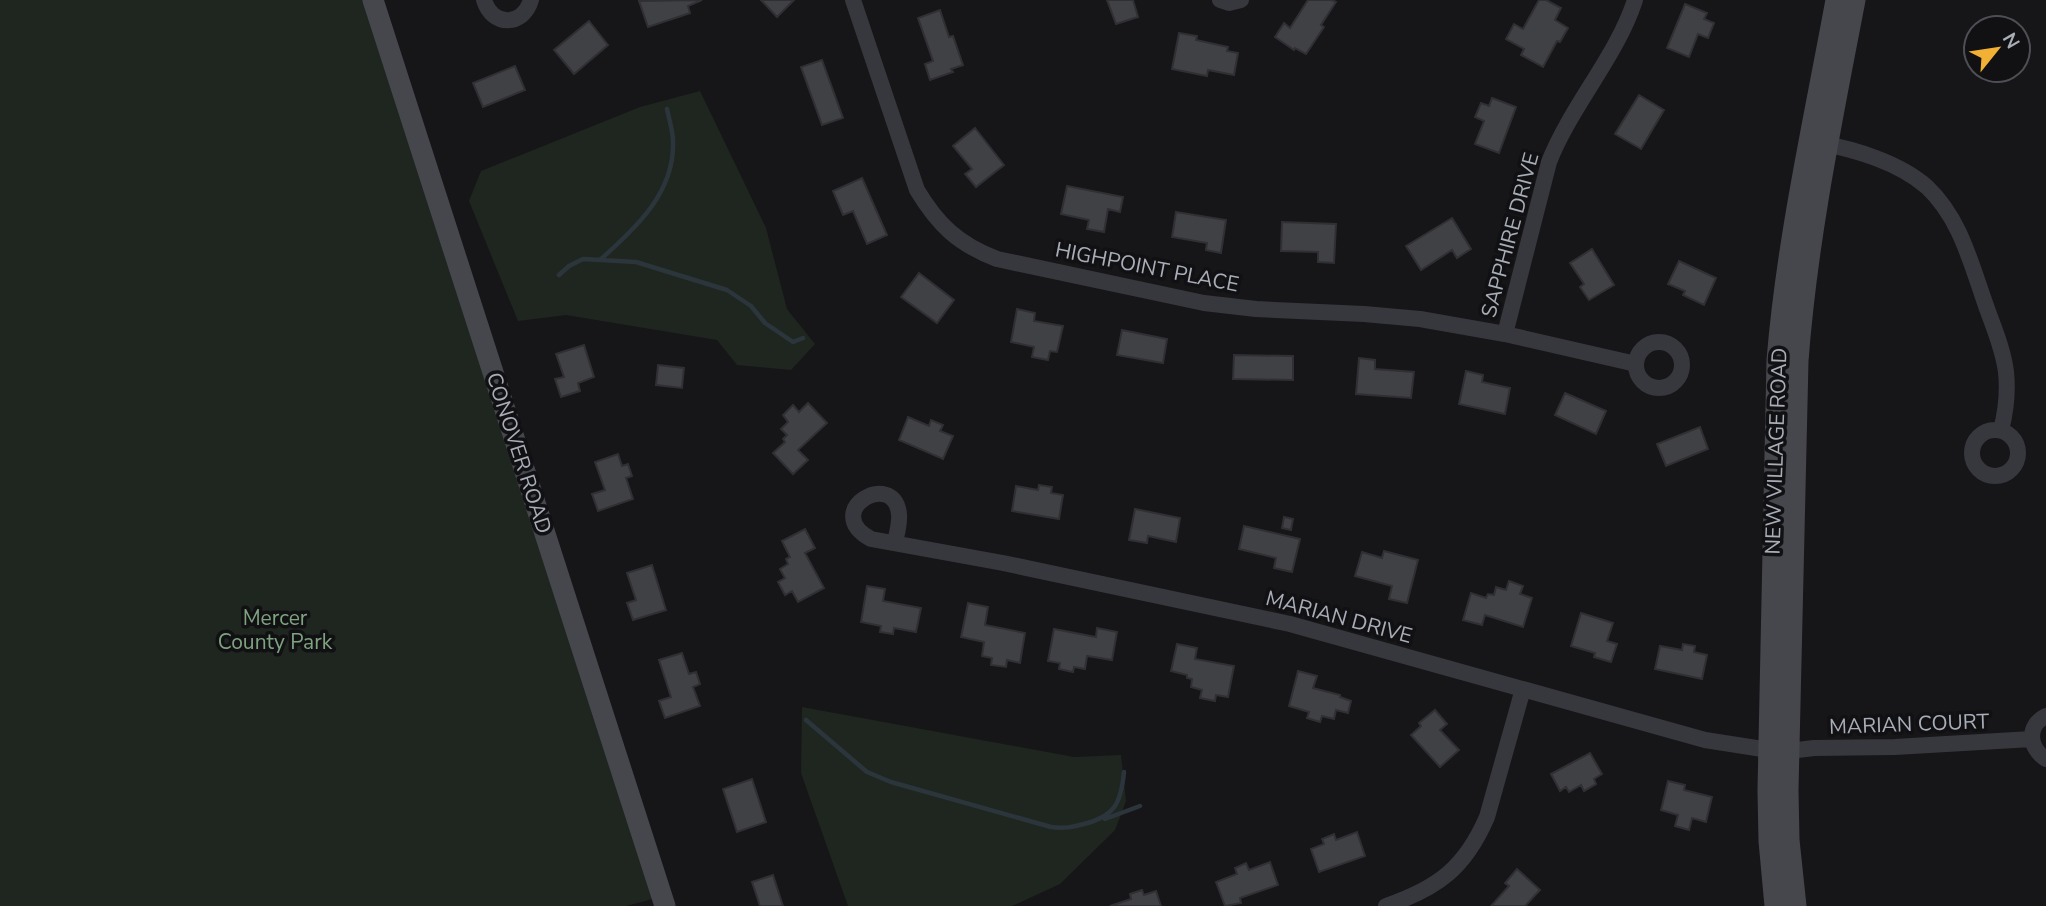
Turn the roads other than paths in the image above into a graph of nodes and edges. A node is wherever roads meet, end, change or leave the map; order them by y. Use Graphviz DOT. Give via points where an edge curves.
graph roads {
  1 [pos="373,0"];
  2 [pos="484,0"];
  3 [pos="531,0"];
  4 [pos="853,0"];
  5 [pos="1220,0"];
  6 [pos="1241,0"];
  7 [pos="1635,0"];
  8 [pos="1836,0"];
  9 [pos="1855,0"];
  10 [pos="1819,143"];
  11 [pos="1505,334"];
  12 [pos="1636,364"];
  13 [pos="2001,430"];
  14 [pos="895,542"];
  15 [pos="1522,690"];
  16 [pos="2046,716"];
  17 [pos="2032,739"];
  18 [pos="1779,751"];
  19 [pos="2046,759"];
  20 [pos="664,906"];
  21 [pos="1386,906"];
  22 [pos="1775,906"];
  23 [pos="1796,906"];
  1 -- 20 [label="main road, CONOVER ROAD"];
  2 -- 3 [label="street" via="492,14 507,20 521,16"];
  4 -- 11 [label="street, HIGHPOINT PLACE" via="917,190 943,228 980,253 1204,303 1364,314"];
  5 -- 6 [label="street"];
  7 -- 11 [label="street, SAPPHIRE DRIVE" via="1549,162"];
  8 -- 10 [label="main road, NEW VILLAGE ROAD"];
  9 -- 10 [label="main road, NEW VILLAGE ROAD"];
  10 -- 13 [label="street" via="1888,162 1907,172 1932,192 1950,215 2001,348 2007,400"];
  10 -- 18 [label="main road, NEW VILLAGE ROAD" via="1798,361"];
  11 -- 12 [label="street, HIGHPOINT PLACE"];
  14 -- 15 [label="street, MARIAN DRIVE" via="1290,624"];
  15 -- 18 [label="street, MARIAN DRIVE" via="1681,735"];
  15 -- 21 [label="street" via="1488,817 1468,853 1437,883"];
  16 -- 17 [label="street" via="2035,726"];
  17 -- 18 [label="street, MARIAN COURT"];
  17 -- 19 [label="street"];
  18 -- 22 [label="main road, NEW VILLAGE ROAD" via="1769,841"];
  18 -- 23 [label="main road, NEW VILLAGE ROAD"];
}
